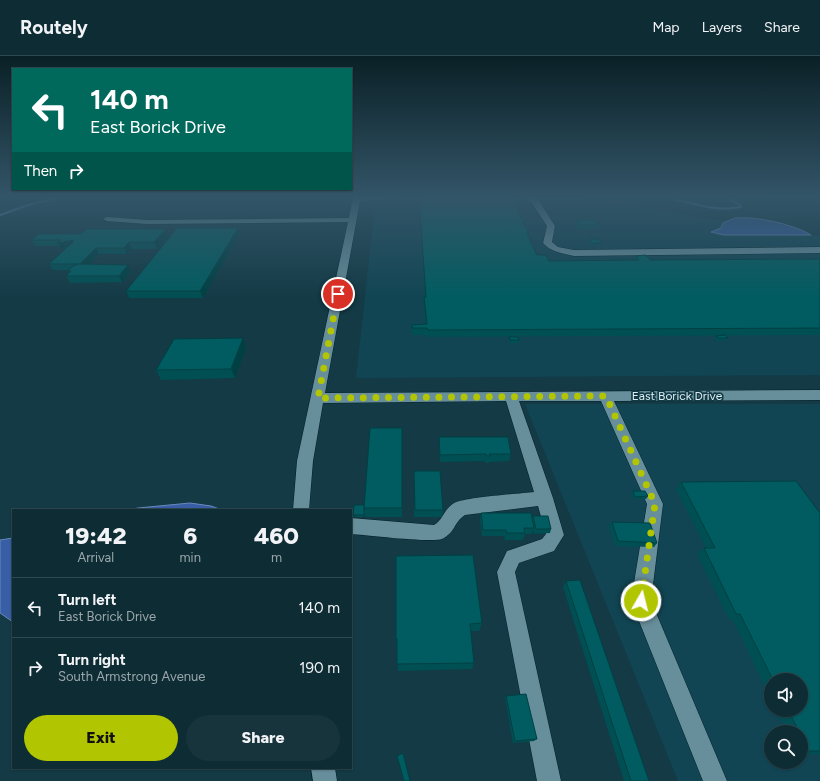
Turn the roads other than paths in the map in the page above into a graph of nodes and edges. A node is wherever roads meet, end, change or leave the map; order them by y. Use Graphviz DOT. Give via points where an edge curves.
graph roads {
  1 [pos="350,231"];
  2 [pos="550,231"];
  3 [pos="820,250"];
  4 [pos="820,395"];
  5 [pos="606,396"];
  6 [pos="511,397"];
  7 [pos="318,398"];
  8 [pos="544,498"];
  9 [pos="301,509"];
  10 [pos="352,526"];
  11 [pos="323,769"];
  12 [pos="324,781"];
  13 [pos="549,781"];
  14 [pos="715,781"];
  1 -- 7 [label="street"];
  2 -- 3 [label="street" via="547,243 555,249 574,254"];
  4 -- 5 [label="street, East Borick Drive"];
  5 -- 6 [label="street, East Borick Drive"];
  5 -- 14 [label="street" via="655,504 641,601"];
  6 -- 7 [label="street, East Borick Drive"];
  6 -- 8 [label="street"];
  7 -- 9 [label="street" via="305,461"];
  8 -- 10 [label="street" via="461,508 451,515 447,526 436,533"];
  8 -- 13 [label="street" via="554,535 548,545 514,557 506,572"];
  11 -- 12 [label="street"];
}
